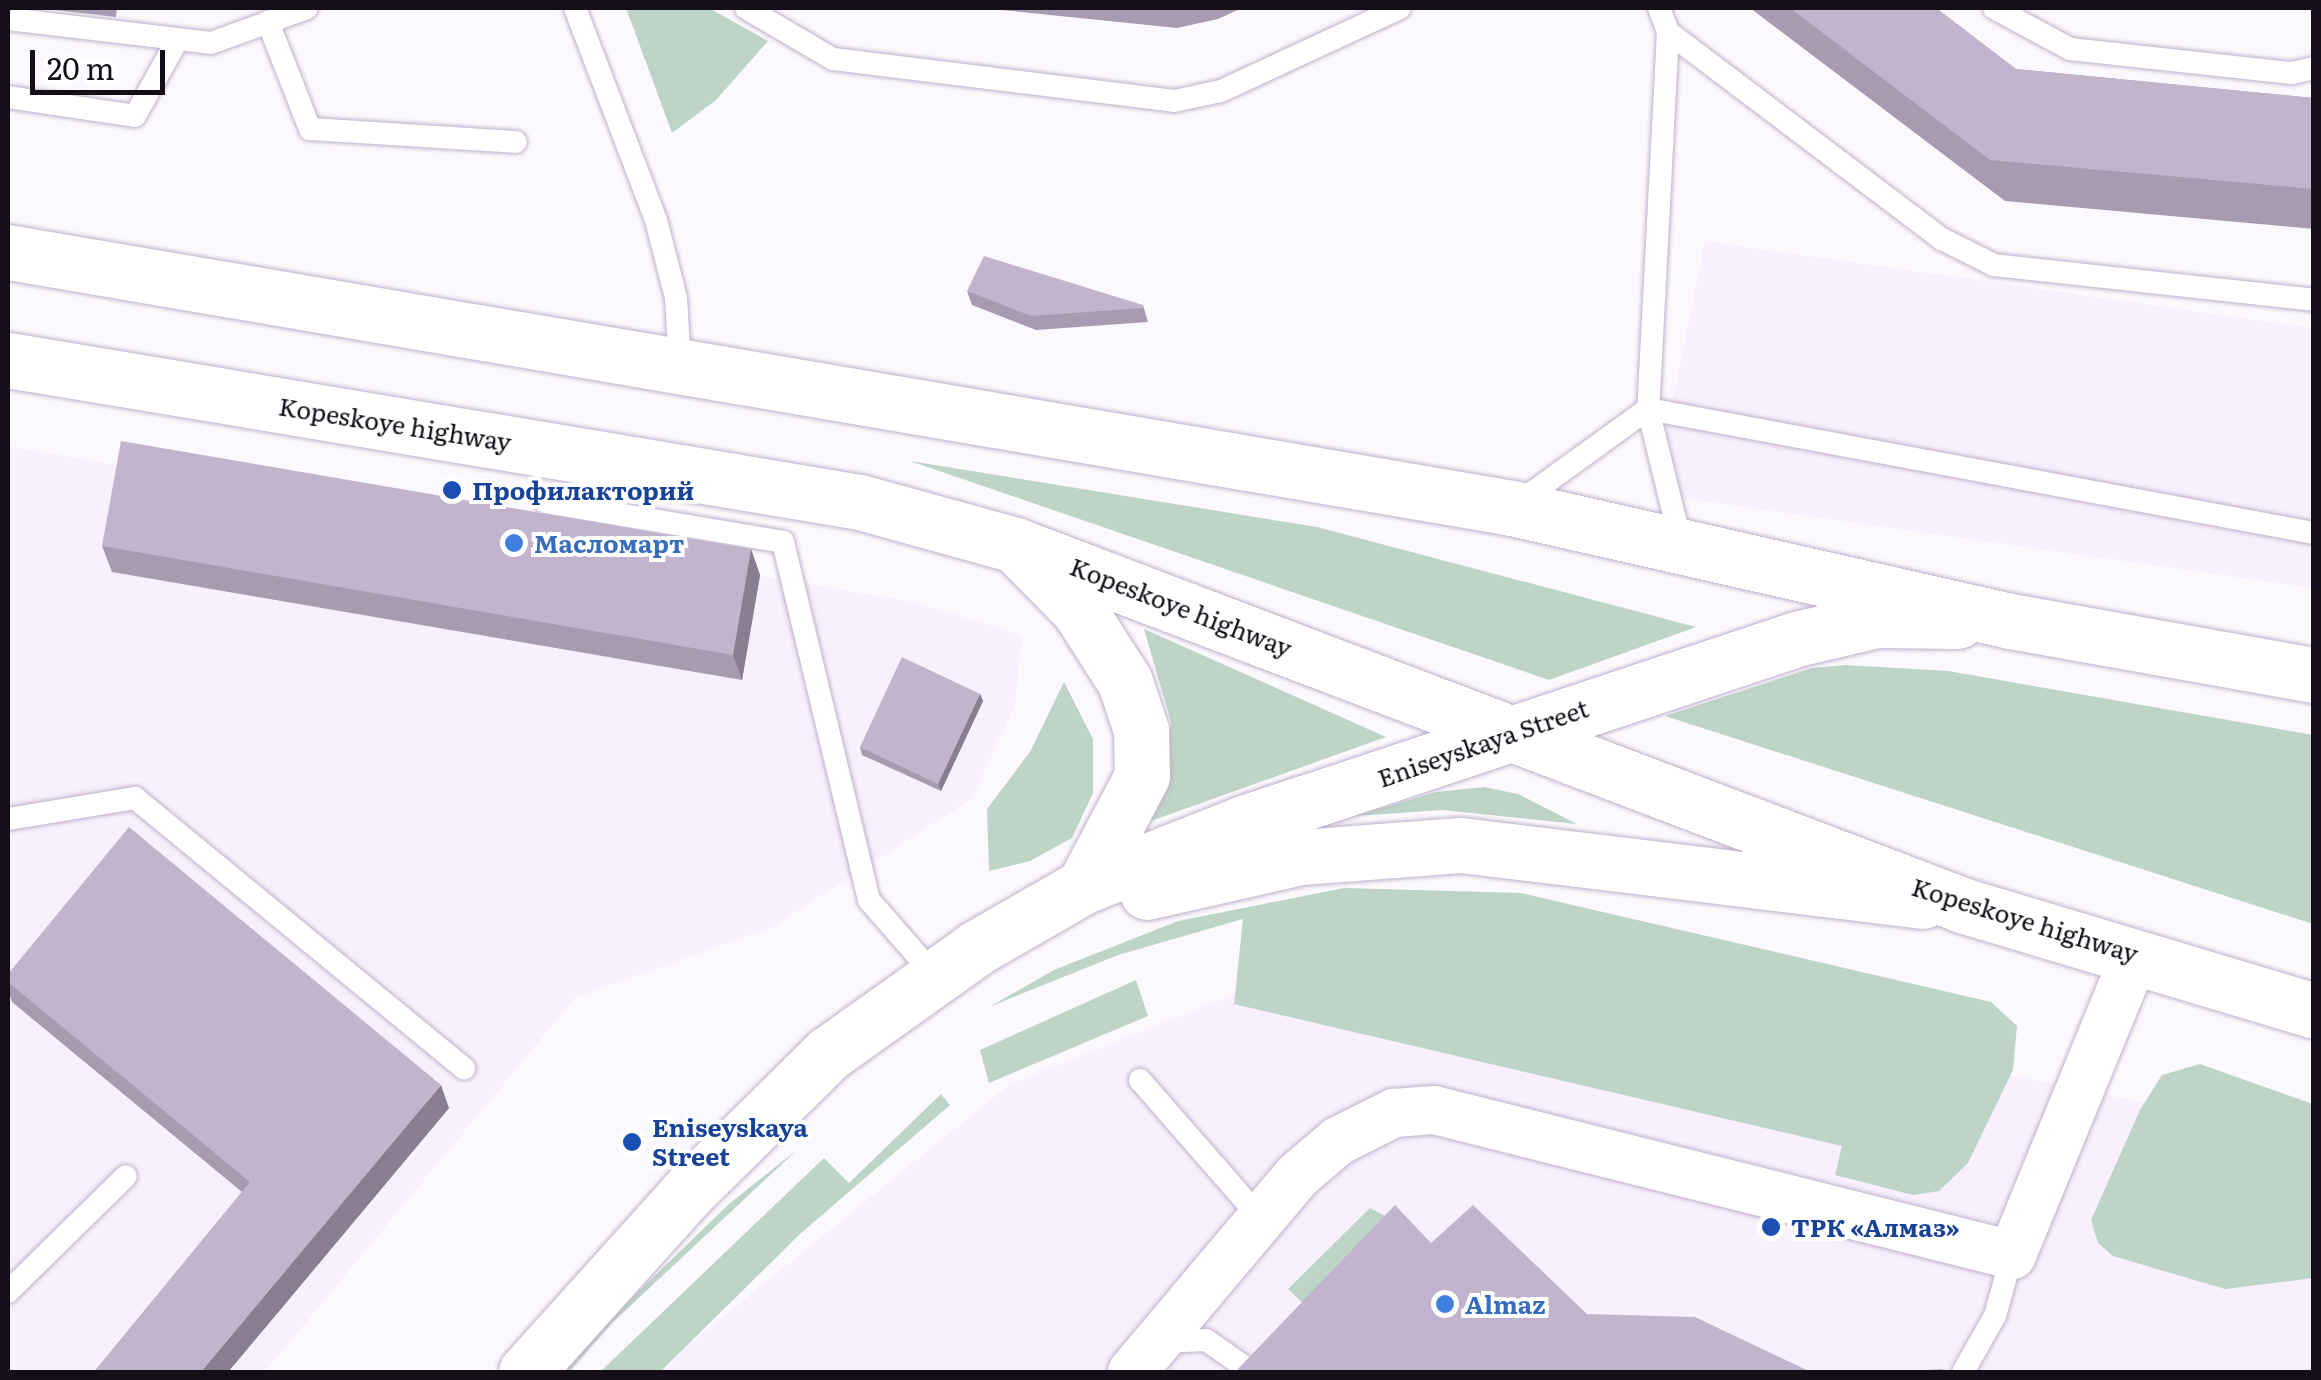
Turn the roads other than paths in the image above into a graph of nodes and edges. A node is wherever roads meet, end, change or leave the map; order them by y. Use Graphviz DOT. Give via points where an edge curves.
graph roads {
  1 [pos="307,8"];
  2 [pos="574,8"];
  3 [pos="746,8"];
  4 [pos="1400,8"];
  5 [pos="1659,8"];
  6 [pos="1994,8"];
  7 [pos="8,20"];
  8 [pos="268,22"];
  9 [pos="1668,32"];
  10 [pos="176,41"];
  11 [pos="2314,68"];
  12 [pos="8,97"];
  13 [pos="516,142"];
  14 [pos="8,252"];
  15 [pos="2314,300"];
  16 [pos="8,360"];
  17 [pos="680,368"];
  18 [pos="1648,410"];
  19 [pos="545,502"];
  20 [pos="1512,508"];
  21 [pos="2314,533"];
  22 [pos="1015,545"];
  23 [pos="1682,546"];
  24 [pos="2010,621"];
  25 [pos="2314,674"];
  26 [pos="1515,732"];
  27 [pos="8,819"];
  28 [pos="1084,886"];
  29 [pos="1965,906"];
  30 [pos="2135,955"];
  31 [pos="956,961"];
  32 [pos="2314,1010"];
  33 [pos="464,1068"];
  34 [pos="1140,1080"];
  35 [pos="126,1176"];
  36 [pos="1262,1220"];
  37 [pos="2012,1254"];
  38 [pos="8,1292"];
  39 [pos="1146,1357"];
  40 [pos="526,1372"];
  41 [pos="1252,1372"];
  42 [pos="1963,1372"];
  1 -- 8 [label="lane"];
  2 -- 17 [label="lane" via="656,220 676,298"];
  3 -- 4 [label="lane" via="833,59 1174,101 1221,91"];
  5 -- 9 [label="lane"];
  6 -- 11 [label="lane" via="2070,49 2292,73"];
  7 -- 10 [label="lane"];
  8 -- 10 [label="lane" via="211,43"];
  8 -- 13 [label="lane" via="310,130"];
  9 -- 15 [label="lane" via="1942,239 1994,265"];
  9 -- 18 [label="lane"];
  10 -- 12 [label="lane" via="135,116"];
  14 -- 17 [label="main road"];
  16 -- 22 [label="main road, Kopeskoye highway" via="860,502"];
  17 -- 20 [label="main road"];
  18 -- 20 [label="lane"];
  18 -- 21 [label="lane"];
  18 -- 23 [label="lane"];
  19 -- 31 [label="lane" via="784,542 868,900"];
  20 -- 23 [label="main road"];
  22 -- 26 [label="main road, Kopeskoye highway"];
  22 -- 28 [label="main road" via="1079,610 1125,682 1141,730 1142,776"];
  23 -- 24 [label="main road"];
  24 -- 25 [label="main road"];
  24 -- 26 [label="main road, Eniseyskaya Street" via="1877,620"];
  26 -- 28 [label="main road, Eniseyskaya Street"];
  26 -- 29 [label="main road, Kopeskoye highway"];
  27 -- 33 [label="lane" via="136,798"];
  28 -- 31 [label="main road, Eniseyskaya Street"];
  29 -- 30 [label="main road, Kopeskoye highway"];
  29 -- 31 [label="main road, Eniseyskaya Street" via="1460,845 1301,857 1181,882"];
  30 -- 32 [label="main road, Kopeskoye highway"];
  30 -- 37 [label="street"];
  31 -- 40 [label="main road, Eniseyskaya Street" via="800,1078"];
  34 -- 36 [label="lane"];
  35 -- 38 [label="lane"];
  36 -- 37 [label="street" via="1297,1176 1338,1141 1394,1113 1434,1110"];
  36 -- 39 [label="street"];
  37 -- 42 [label="lane" via="1994,1316"];
  39 -- 41 [label="lane" via="1206,1340"];
}
